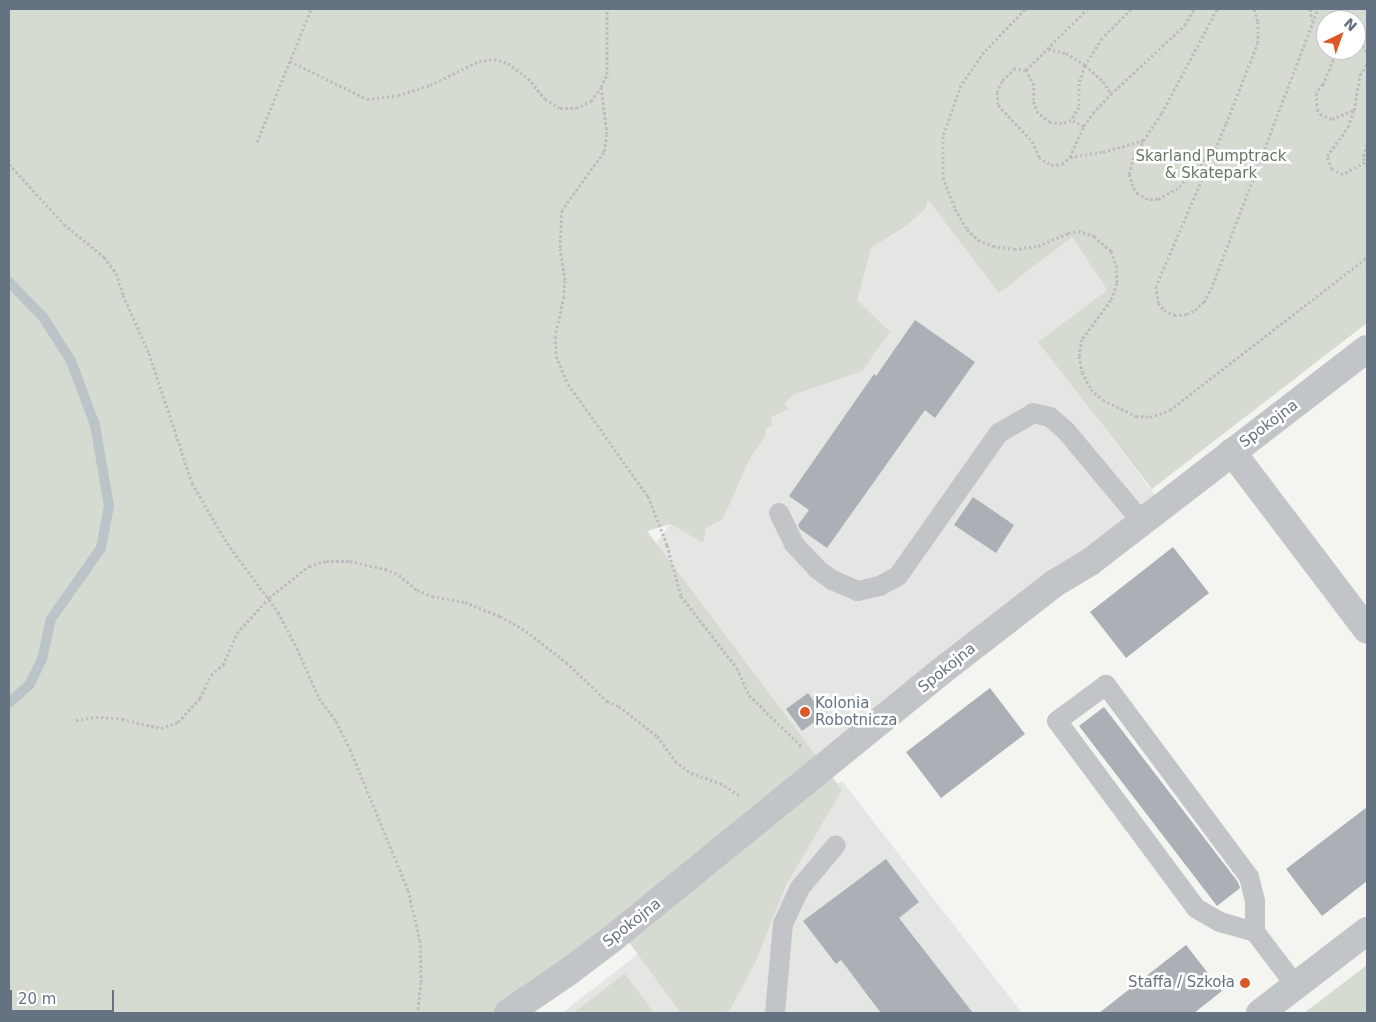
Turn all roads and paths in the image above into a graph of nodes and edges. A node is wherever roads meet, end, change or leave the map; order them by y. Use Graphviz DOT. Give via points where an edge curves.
graph roads {
  1 [pos="311,9"];
  2 [pos="607,9"];
  3 [pos="1024,9"];
  4 [pos="1087,9"];
  5 [pos="1130,9"];
  6 [pos="1194,9"];
  7 [pos="1217,9"];
  8 [pos="1254,9"];
  9 [pos="1310,9"];
  10 [pos="1318,9"];
  11 [pos="1312,21"];
  12 [pos="1047,49"];
  13 [pos="1333,60"];
  14 [pos="290,61"];
  15 [pos="1367,64"];
  16 [pos="1084,66"];
  17 [pos="1026,70"];
  18 [pos="601,87"];
  19 [pos="1111,94"];
  20 [pos="1354,110"];
  21 [pos="1071,120"];
  22 [pos="1084,126"];
  23 [pos="1144,140"];
  24 [pos="257,142"];
  25 [pos="1367,144"];
  26 [pos="1214,150"];
  27 [pos="1070,157"];
  28 [pos="1366,163"];
  29 [pos="9,164"];
  30 [pos="1367,257"];
  31 [pos="1367,349"];
  32 [pos="1232,452"];
  33 [pos="779,513"];
  34 [pos="1142,522"];
  35 [pos="269,598"];
  36 [pos="1367,630"];
  37 [pos="76,720"];
  38 [pos="819,771"];
  39 [pos="767,813"];
  40 [pos="836,845"];
  41 [pos="1367,931"];
  42 [pos="1255,932"];
  43 [pos="1296,986"];
  44 [pos="418,1013"];
  45 [pos="508,1013"];
  46 [pos="775,1013"];
  47 [pos="1260,1013"];
  1 -- 14 [label="path"];
  2 -- 18 [label="path" via="607,74"];
  3 -- 30 [label="path" via="984,52 962,85 943,136 943,177 955,209 978,240 1014,249 1038,246 1078,231 1094,236 1111,251 1118,283 1111,300 1082,340 1079,356 1086,380 1103,400 1136,416 1150,417 1170,410"];
  4 -- 12 [label="path"];
  5 -- 16 [label="path" via="1102,38"];
  6 -- 19 [label="path" via="1185,25"];
  7 -- 23 [label="path" via="1162,113"];
  8 -- 26 [label="path" via="1258,42"];
  9 -- 11 [label="path"];
  10 -- 11 [label="path"];
  11 -- 26 [label="path" via="1204,302 1188,314 1174,315 1158,302 1156,286"];
  12 -- 16 [label="path" via="1066,53"];
  12 -- 17 [label="path"];
  13 -- 20 [label="path" via="1316,93 1317,109 1332,119"];
  14 -- 18 [label="path" via="367,99 398,95 430,85 480,61 494,59 508,62 528,78 545,99 560,108 576,108 590,101"];
  14 -- 24 [label="path"];
  15 -- 20 [label="path" via="1360,75"];
  16 -- 19 [label="path" via="1103,81"];
  16 -- 21 [label="path" via="1078,107"];
  17 -- 21 [label="path" via="1034,85 1033,100 1038,114 1050,122"];
  17 -- 27 [label="path" via="1014,68 1002,81 997,92 998,105 1032,141 1039,157 1051,165 1062,164"];
  18 -- 38 [label="path" via="607,134 604,152 562,210 560,248 565,280 556,356 568,384 648,496 682,596 738,668 749,694 801,745"];
  19 -- 22 [label="path"];
  20 -- 28 [label="path" via="1348,127 1327,156 1328,163 1337,173 1343,174"];
  21 -- 22 [label="path"];
  22 -- 27 [label="path"];
  23 -- 26 [label="path" via="1133,158 1129,174 1138,194 1148,200 1158,199 1178,188"];
  23 -- 27 [label="path" via="1103,152"];
  25 -- 28 [label="path" via="1363,158"];
  29 -- 35 [label="path" via="64,224 104,257 116,273 149,353 192,483 227,543"];
  31 -- 32 [label="street, Spokojna"];
  32 -- 34 [label="street, Spokojna"];
  32 -- 36 [label="street"];
  33 -- 34 [label="lane" via="794,544 832,580 858,591 880,586 898,576 998,433 1033,413 1050,417 1066,431"];
  34 -- 38 [label="street, Spokojna" via="1090,562 1055,583"];
  35 -- 37 [label="path" via="237,633 223,665 211,675 200,698 178,722 161,728 122,719 96,717"];
  35 -- 39 [label="path" via="309,566 326,561 350,561 385,569 399,575 417,590 465,602 500,616 526,631 608,701 657,736 675,761 691,773 720,783"];
  35 -- 44 [label="path" via="297,648 319,698 336,721 350,749 408,890 420,940"];
  38 -- 39 [label="street, Spokojna"];
  39 -- 45 [label="street, Spokojna" via="613,938"];
  40 -- 46 [label="lane" via="799,889 783,924"];
  41 -- 43 [label="street"];
  42 -- 42 [label="lane" via="1255,901 1249,877 1106,685 1057,721 1196,908 1220,922"];
  42 -- 43 [label="lane"];
  43 -- 47 [label="street"];
}
